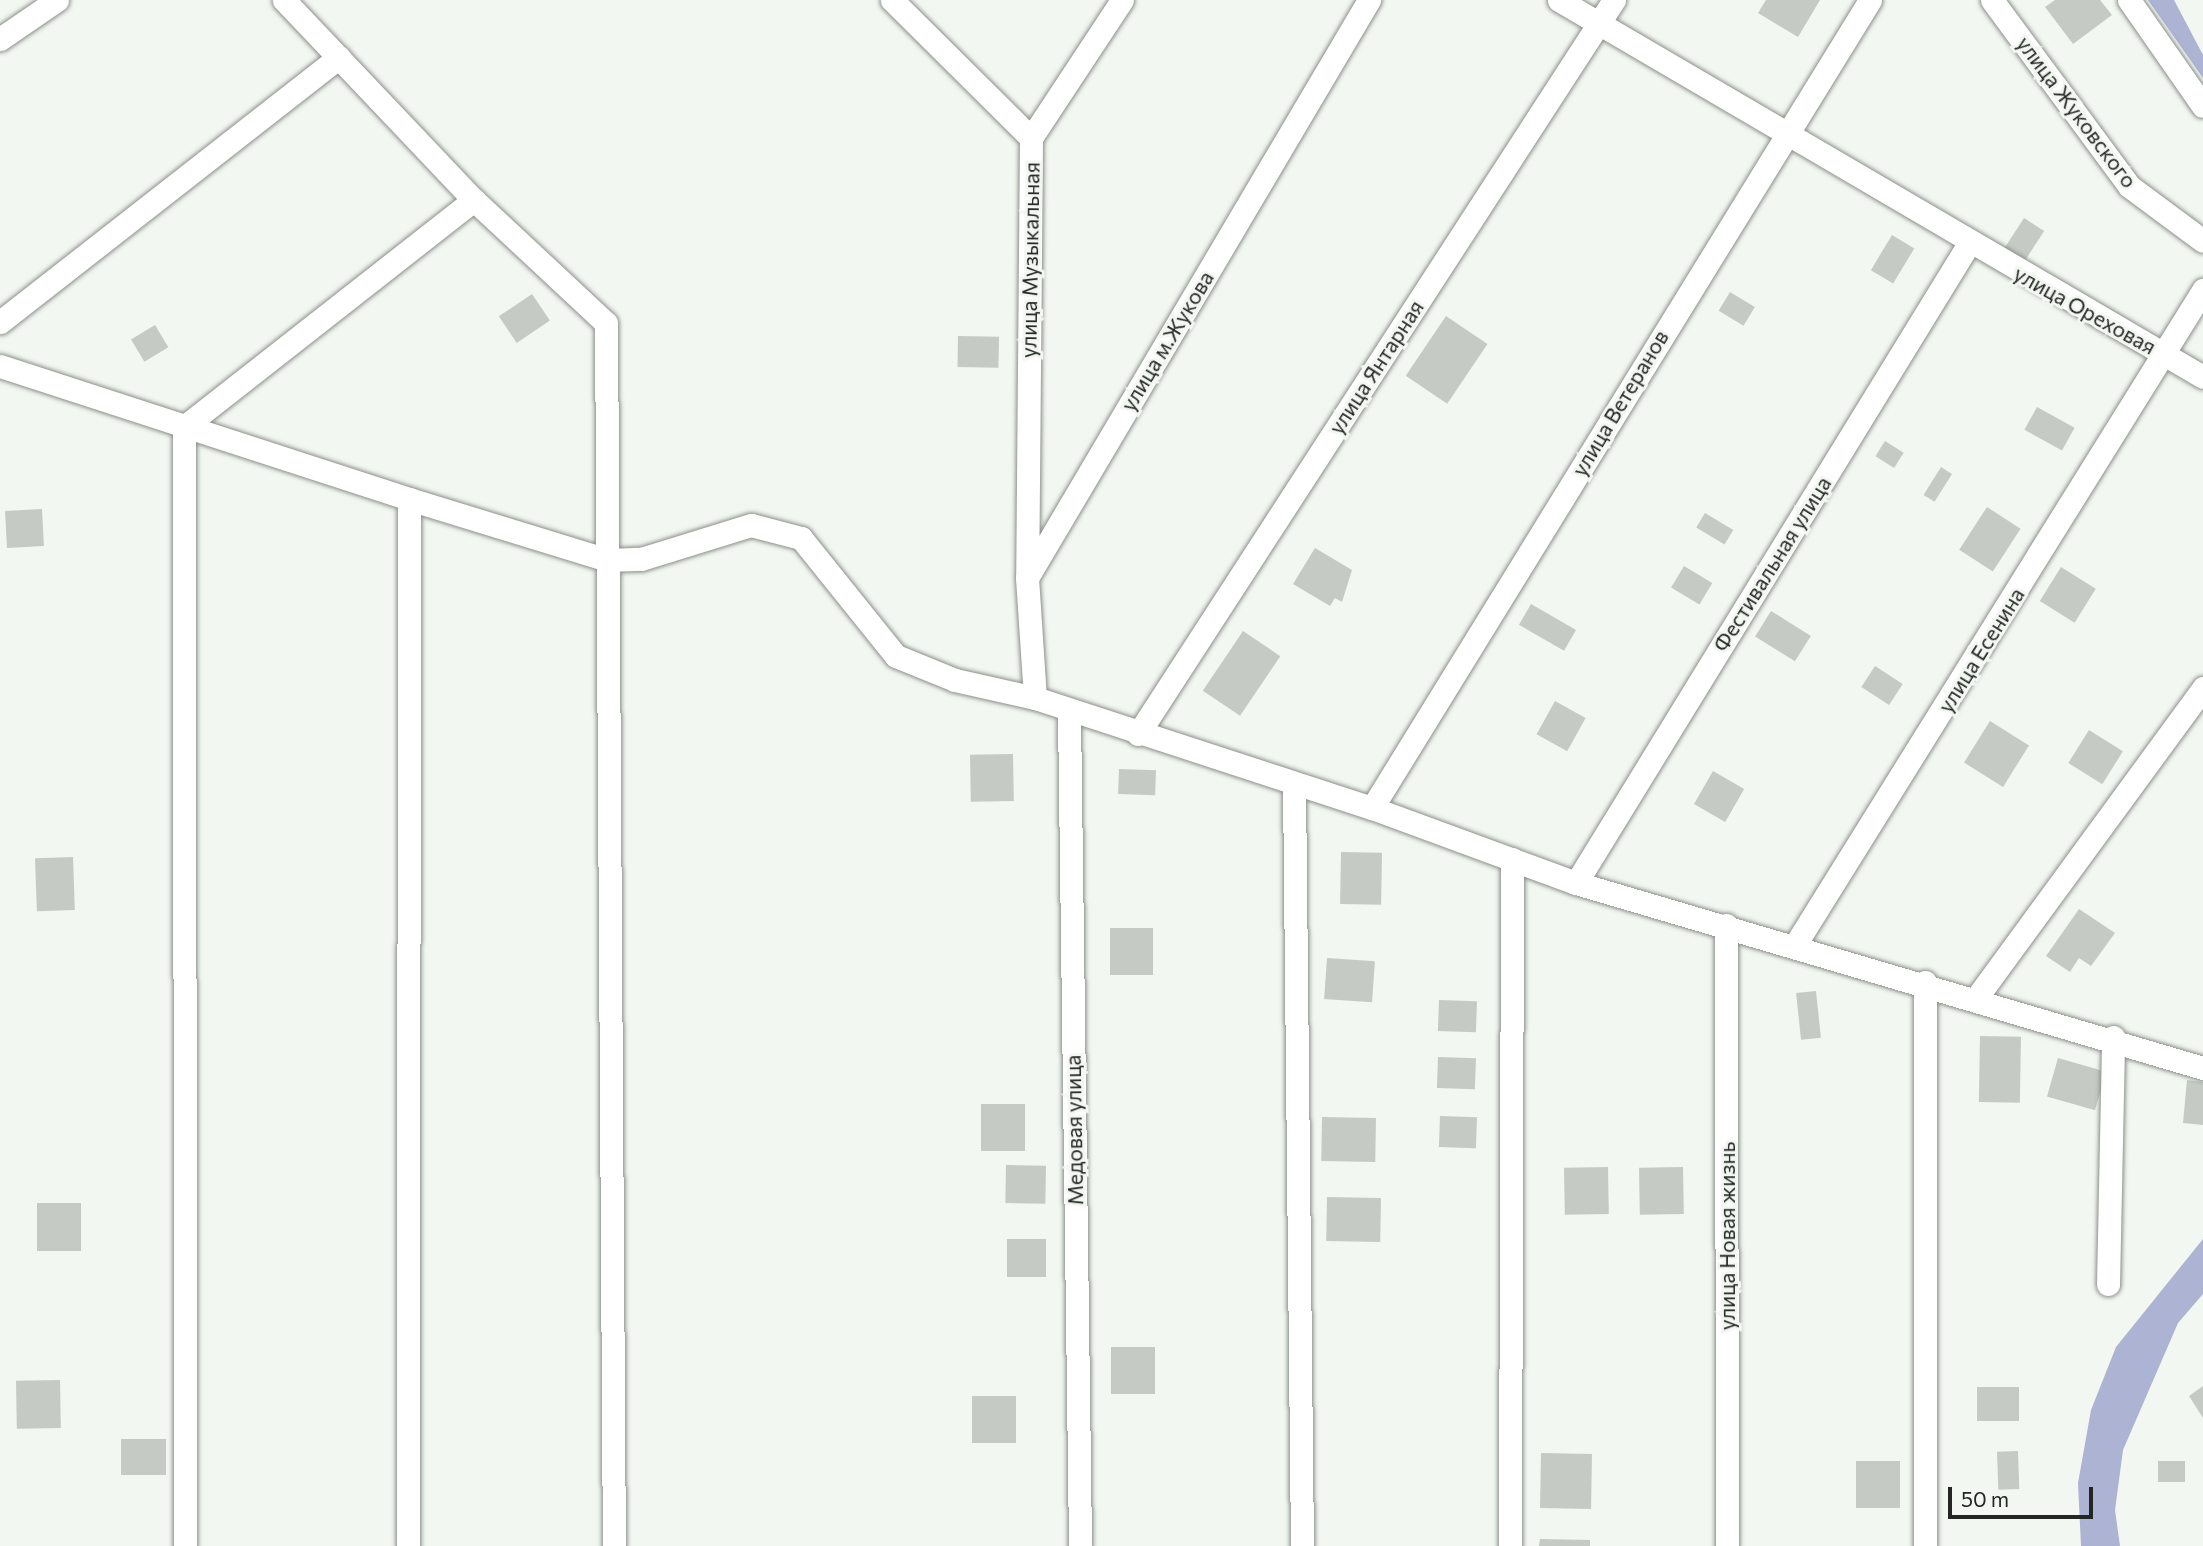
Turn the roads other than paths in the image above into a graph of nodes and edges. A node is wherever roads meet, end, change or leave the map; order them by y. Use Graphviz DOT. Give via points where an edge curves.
graph roads {
  1 [pos="57,0"];
  2 [pos="284,0"];
  3 [pos="892,0"];
  4 [pos="1122,0"];
  5 [pos="1369,0"];
  6 [pos="1559,0"];
  7 [pos="1614,0"];
  8 [pos="1870,0"];
  9 [pos="1992,0"];
  10 [pos="2129,0"];
  11 [pos="1599,23"];
  12 [pos="0,39"];
  13 [pos="339,57"];
  14 [pos="2203,106"];
  15 [pos="1785,133"];
  16 [pos="1031,138"];
  17 [pos="474,200"];
  18 [pos="2203,241"];
  19 [pos="1968,244"];
  20 [pos="2203,290"];
  21 [pos="0,322"];
  22 [pos="2167,356"];
  23 [pos="0,366"];
  24 [pos="2203,377"];
  25 [pos="184,427"];
  26 [pos="409,499"];
  27 [pos="607,560"];
  28 [pos="1027,578"];
  29 [pos="2203,688"];
  30 [pos="1035,698"];
  31 [pos="1069,713"];
  32 [pos="1138,734"];
  33 [pos="1294,785"];
  34 [pos="1372,808"];
  35 [pos="1511,859"];
  36 [pos="1576,883"];
  37 [pos="1727,925"];
  38 [pos="1795,945"];
  39 [pos="1925,982"];
  40 [pos="1977,997"];
  41 [pos="2113,1037"];
  42 [pos="2202,1067"];
  43 [pos="2108,1284"];
  44 [pos="185,1546"];
  45 [pos="408,1546"];
  46 [pos="614,1546"];
  47 [pos="1080,1546"];
  48 [pos="1302,1546"];
  49 [pos="1510,1546"];
  50 [pos="1727,1546"];
  51 [pos="1925,1546"];
  1 -- 12 [label="street"];
  2 -- 13 [label="street"];
  3 -- 16 [label="street, улица Музыкальная"];
  4 -- 16 [label="street"];
  5 -- 28 [label="street, улица м.Жукова"];
  6 -- 11 [label="street, улица Ореховая"];
  7 -- 11 [label="street, улица Янтарная"];
  8 -- 15 [label="street, улица Ветеранов"];
  9 -- 18 [label="street, улица Жуковского" via="2129,186"];
  10 -- 14 [label="street"];
  11 -- 15 [label="street, улица Ореховая"];
  11 -- 32 [label="street, улица Янтарная"];
  13 -- 17 [label="street"];
  13 -- 21 [label="street"];
  15 -- 19 [label="street, улица Ореховая"];
  15 -- 34 [label="street, улица Ветеранов"];
  16 -- 28 [label="street, улица Музыкальная"];
  17 -- 25 [label="street"];
  17 -- 27 [label="street" via="606,323"];
  19 -- 22 [label="street, улица Ореховая"];
  19 -- 36 [label="street, Фестивальная улица"];
  20 -- 22 [label="street"];
  22 -- 24 [label="street, улица Ореховая"];
  22 -- 38 [label="street, улица Есенина"];
  23 -- 25 [label="street"];
  25 -- 26 [label="street"];
  25 -- 44 [label="street"];
  26 -- 27 [label="street"];
  26 -- 45 [label="street"];
  27 -- 30 [label="street" via="640,559 751,525 801,538 896,656 955,680"];
  27 -- 46 [label="street"];
  28 -- 30 [label="street"];
  29 -- 40 [label="street"];
  30 -- 31 [label="street"];
  31 -- 32 [label="street"];
  31 -- 47 [label="street, Медовая улица"];
  32 -- 33 [label="street"];
  33 -- 34 [label="street"];
  33 -- 48 [label="street"];
  34 -- 35 [label="street"];
  35 -- 36 [label="street"];
  35 -- 49 [label="street"];
  36 -- 37 [label="street"];
  37 -- 38 [label="street"];
  37 -- 50 [label="street, улица Новая жизнь"];
  38 -- 39 [label="street"];
  39 -- 40 [label="street"];
  39 -- 51 [label="street"];
  40 -- 41 [label="street"];
  41 -- 42 [label="street"];
  41 -- 43 [label="street"];
}
